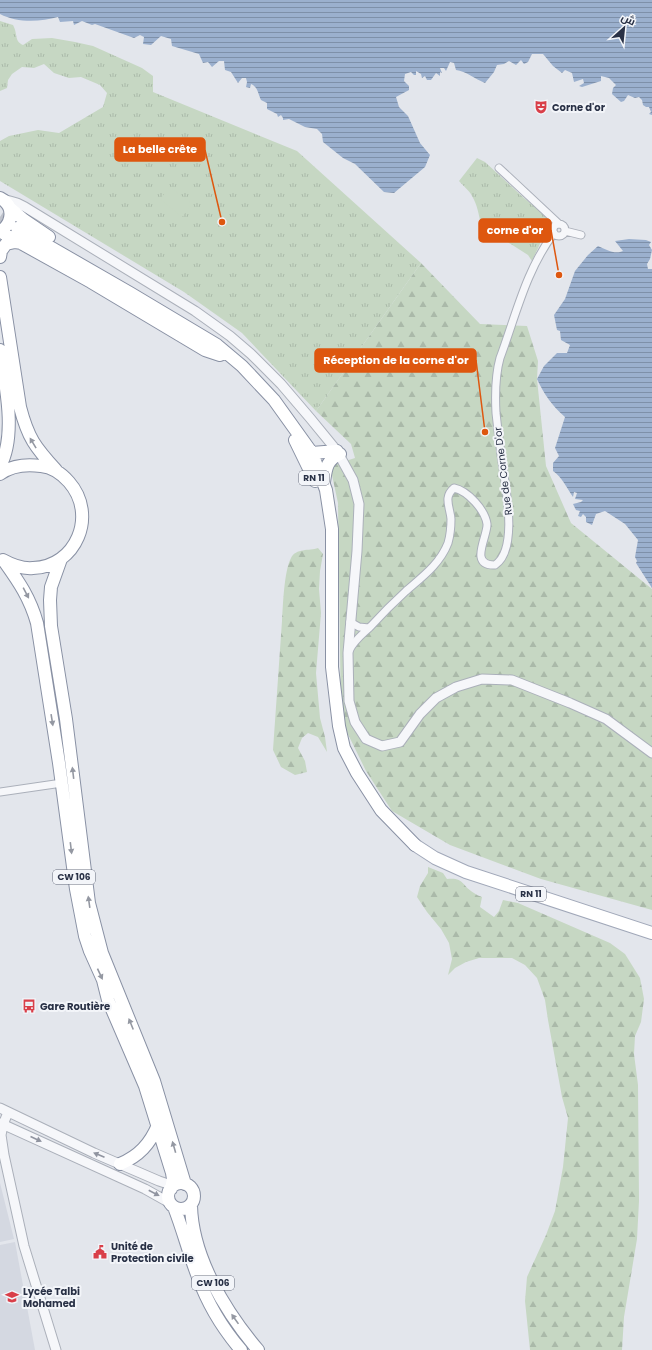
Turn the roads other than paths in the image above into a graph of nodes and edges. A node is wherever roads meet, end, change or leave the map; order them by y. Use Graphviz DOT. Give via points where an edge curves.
graph roads {
  1 [pos="499,168"];
  2 [pos="4,202"];
  3 [pos="559,224"];
  4 [pos="16,229"];
  5 [pos="564,231"];
  6 [pos="0,232"];
  7 [pos="554,233"];
  8 [pos="581,235"];
  9 [pos="22,243"];
  10 [pos="0,257"];
  11 [pos="0,278"];
  12 [pos="0,350"];
  13 [pos="224,355"];
  14 [pos="292,435"];
  15 [pos="312,453"];
  16 [pos="338,453"];
  17 [pos="0,466"];
  18 [pos="58,472"];
  19 [pos="0,474"];
  20 [pos="324,483"];
  21 [pos="2,559"];
  22 [pos="61,559"];
  23 [pos="350,622"];
  24 [pos="369,628"];
  25 [pos="348,653"];
  26 [pos="652,753"];
  27 [pos="62,783"];
  28 [pos="0,792"];
  29 [pos="415,845"];
  30 [pos="652,933"];
  31 [pos="4,1110"];
  32 [pos="2,1124"];
  33 [pos="158,1125"];
  34 [pos="120,1164"];
  35 [pos="176,1186"];
  36 [pos="172,1205"];
  37 [pos="191,1205"];
  38 [pos="56,1350"];
  39 [pos="241,1350"];
  40 [pos="258,1350"];
  1 -- 3 [label="street"];
  2 -- 6 [label="main road" via="11,215 10,222"];
  2 -- 13 [label="main road" via="36,229 200,326 215,338"];
  2 -- 16 [label="street" via="16,203 25,208 195,311 230,336 281,384"];
  3 -- 5 [label="street" via="563,226"];
  3 -- 7 [label="street" via="554,227"];
  4 -- 13 [label="main road, RN 11"];
  5 -- 7 [label="street" via="560,236"];
  5 -- 8 [label="street"];
  6 -- 9 [label="main road"];
  7 -- 24 [label="street, Rue de Corne D'or" via="529,275 497,369 496,414 509,512 508,537 502,556 495,565 482,559 480,552 486,531 485,518 467,494 461,489 454,488 447,500 451,518 448,543 440,557 429,571 405,591"];
  9 -- 10 [label="main road" via="6,244"];
  9 -- 13 [label="main road" via="205,350"];
  18 -- 11 [label="main road, one-way" via="37,448 26,428 20,407"];
  12 -- 17 [label="main road" via="9,416 7,440"];
  13 -- 14 [label="main road, RN 11"];
  13 -- 15 [label="main road, RN 11" via="242,366 274,400"];
  14 -- 15 [label="main road"];
  14 -- 29 [label="main road, RN 11" via="316,482 324,510 327,544 328,661 335,726 342,749 362,789 394,829"];
  15 -- 16 [label="main road"];
  15 -- 20 [label="main road, RN 11"];
  16 -- 20 [label="main road" via="326,467"];
  16 -- 23 [label="street" via="353,480 359,504"];
  18 -- 19 [label="main road" via="45,466 30,464"];
  18 -- 22 [label="main road" via="74,488 81,503 83,518 80,534 72,548"];
  20 -- 29 [label="main road, RN 11" via="332,529 332,667 344,748 381,810"];
  21 -- 22 [label="main road" via="18,567 33,568 48,566"];
  21 -- 27 [label="main road, CW 106, one-way" via="23,588 37,623"];
  35 -- 22 [label="main road, CW 106, one-way" via="159,1095 102,953 89,903 66,718 51,626 51,587"];
  23 -- 24 [label="street" via="359,627"];
  23 -- 25 [label="street"];
  24 -- 25 [label="street" via="355,641"];
  25 -- 26 [label="street" via="349,701 355,722 366,739 382,746 400,742 420,714 436,698 456,686 482,679 512,680 540,690 606,719"];
  27 -- 28 [label="street"];
  27 -- 33 [label="main road, CW 106, one-way" via="85,936 103,980 108,1000 146,1086"];
  29 -- 30 [label="main road, RN 11" via="435,858 466,872"];
  31 -- 32 [label="street"];
  34 -- 31 [label="street, one-way"];
  32 -- 36 [label="street, one-way" via="145,1189"];
  32 -- 38 [label="street" via="4,1155 24,1246"];
  33 -- 34 [label="main road" via="144,1149"];
  33 -- 35 [label="main road, CW 106"];
  34 -- 35 [label="street"];
  35 -- 36 [label="main road" via="169,1194"];
  35 -- 37 [label="main road" via="190,1187 194,1197"];
  36 -- 37 [label="main road" via="183,1209"];
  36 -- 39 [label="main road, CW 106" via="206,1297"];
  40 -- 37 [label="main road, CW 106, one-way" via="224,1303 208,1272 194,1227"];
}
